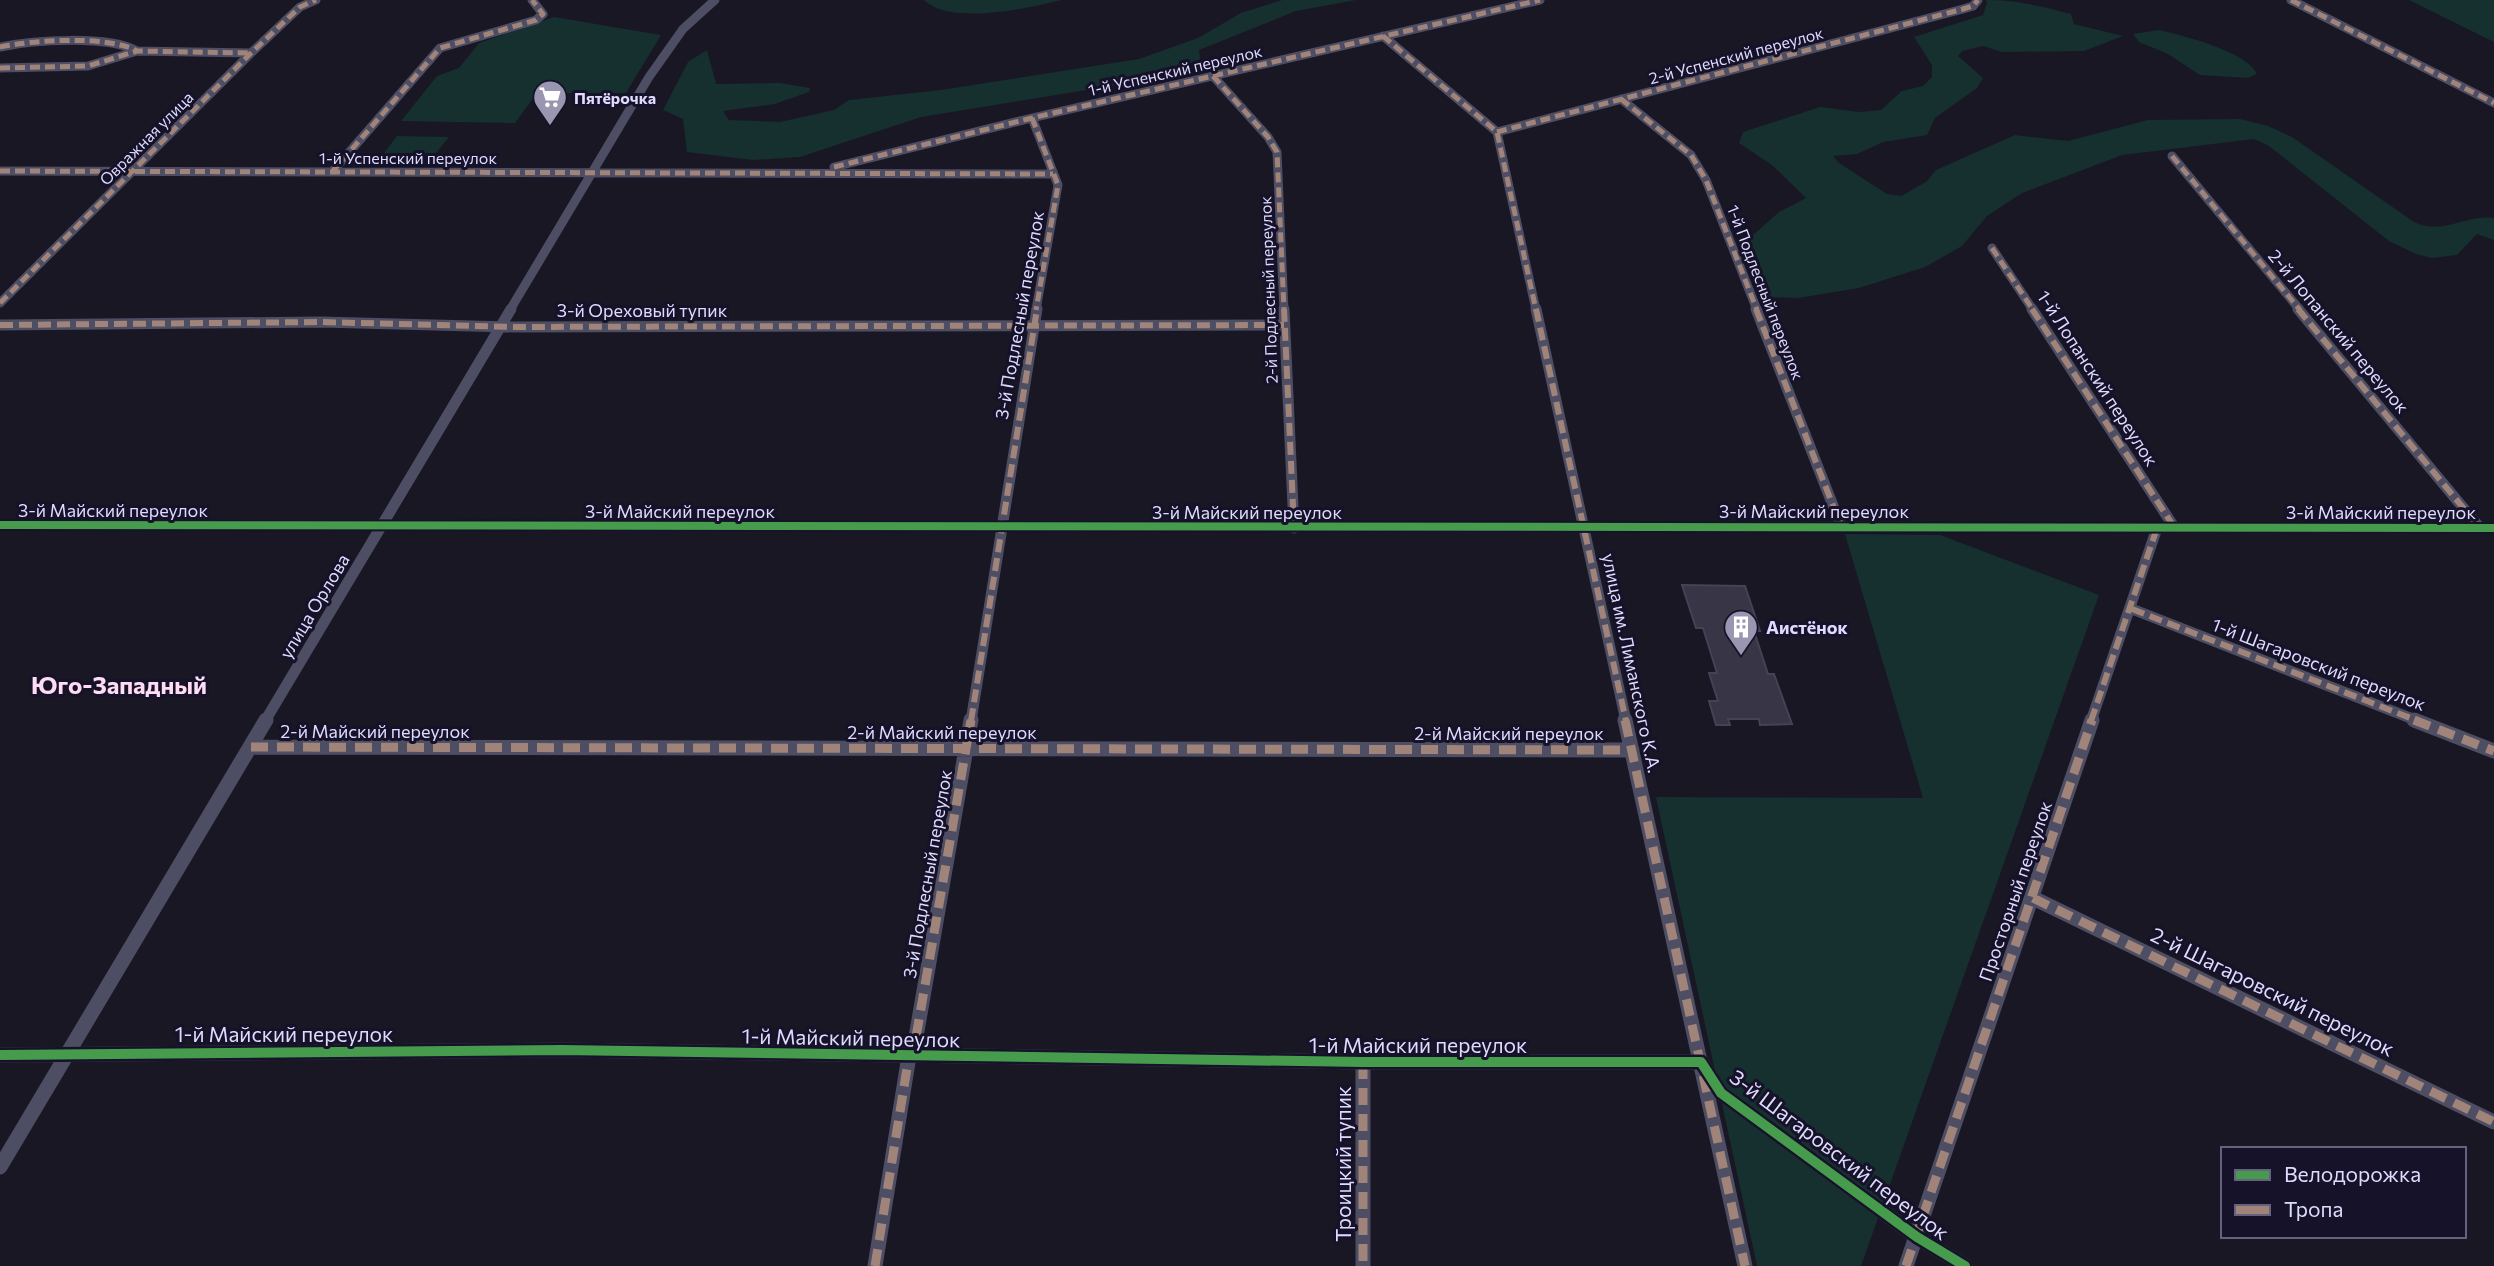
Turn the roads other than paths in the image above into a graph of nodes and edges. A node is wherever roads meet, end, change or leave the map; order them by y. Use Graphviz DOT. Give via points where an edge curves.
graph roads {
  1 [pos="532,0"];
  2 [pos="715,0"];
  3 [pos="1540,0"];
  4 [pos="1979,0"];
  5 [pos="2291,0"];
  6 [pos="310,1"];
  7 [pos="1383,36"];
  8 [pos="0,47"];
  9 [pos="137,51"];
  10 [pos="251,53"];
  11 [pos="0,68"];
  12 [pos="1213,76"];
  13 [pos="1621,99"];
  14 [pos="2494,103"];
  15 [pos="1032,118"];
  16 [pos="1497,132"];
  17 [pos="2172,156"];
  18 [pos="0,171"];
  19 [pos="133,171"];
  20 [pos="332,172"];
  21 [pos="592,172"];
  22 [pos="817,172"];
  23 [pos="1053,174"];
  24 [pos="1992,248"];
  25 [pos="0,303"];
  26 [pos="0,325"];
  27 [pos="1284,325"];
  28 [pos="502,326"];
  29 [pos="1033,327"];
  30 [pos="0,525"];
  31 [pos="1841,526"];
  32 [pos="1000,527"];
  33 [pos="2174,527"];
  34 [pos="381,528"];
  35 [pos="1294,528"];
  36 [pos="1585,528"];
  37 [pos="2157,528"];
  38 [pos="2480,528"];
  39 [pos="2494,528"];
  40 [pos="2132,609"];
  41 [pos="251,747"];
  42 [pos="966,750"];
  43 [pos="1632,750"];
  44 [pos="2494,751"];
  45 [pos="2033,898"];
  46 [pos="0,1055"];
  47 [pos="64,1056"];
  48 [pos="909,1056"];
  49 [pos="1363,1062"];
  50 [pos="1701,1062"];
  51 [pos="2494,1122"];
  52 [pos="0,1167"];
  53 [pos="1917,1237"];
  54 [pos="876,1266"];
  55 [pos="1363,1266"];
  56 [pos="1745,1266"];
  57 [pos="1906,1266"];
  58 [pos="1965,1266"];
  1 -- 20 [label="street" via="543,14 536,20 440,48"];
  2 -- 21 [label="street, улица Орлова" via="664,53"];
  3 -- 7 [label="street, 1-й Успенский переулок"];
  4 -- 13 [label="street, 2-й Успенский переулок" via="1963,9"];
  5 -- 14 [label="street"];
  6 -- 10 [label="street, Овражная улица"];
  7 -- 12 [label="street, 1-й Успенский переулок"];
  7 -- 16 [label="street"];
  8 -- 9 [label="street" via="114,42"];
  9 -- 10 [label="street"];
  9 -- 11 [label="street" via="88,66"];
  10 -- 19 [label="street, Овражная улица"];
  12 -- 15 [label="street, 1-й Успенский переулок"];
  12 -- 27 [label="street, 2-й Подлесный переулок" via="1277,152"];
  13 -- 16 [label="street, 2-й Успенский переулок"];
  13 -- 31 [label="street, 1-й Подлесный переулок" via="1691,155 1706,180"];
  15 -- 22 [label="street, 1-й Успенский переулок"];
  15 -- 23 [label="street, 3-й Подлесный переулок"];
  16 -- 36 [label="street, улица им. Лиманского К.А."];
  17 -- 38 [label="street, 2-й Лопанский переулок"];
  18 -- 19 [label="street, 1-й Успенский переулок"];
  19 -- 20 [label="street, 1-й Успенский переулок"];
  19 -- 25 [label="street, Овражная улица"];
  20 -- 21 [label="street, 1-й Успенский переулок"];
  21 -- 22 [label="street, 1-й Успенский переулок"];
  21 -- 28 [label="street, улица Орлова"];
  22 -- 23 [label="street, 1-й Успенский переулок"];
  23 -- 29 [label="street, 3-й Подлесный переулок" via="1058,197"];
  24 -- 33 [label="street, 1-й Лопанский переулок"];
  26 -- 28 [label="street, 3-й Ореховый тупик" via="321,322"];
  27 -- 29 [label="street, 3-й Ореховый тупик"];
  27 -- 35 [label="street, 2-й Подлесный переулок"];
  28 -- 29 [label="street, 3-й Ореховый тупик"];
  28 -- 34 [label="street, улица Орлова"];
  29 -- 32 [label="street, 3-й Подлесный переулок"];
  30 -- 34 [label="street, 3-й Майский переулок"];
  31 -- 36 [label="street, 3-й Майский переулок"];
  31 -- 37 [label="street, 3-й Майский переулок"];
  32 -- 34 [label="street, 3-й Майский переулок"];
  32 -- 35 [label="street, 3-й Майский переулок"];
  32 -- 42 [label="street, 3-й Подлесный переулок"];
  33 -- 37 [label="street, 3-й Майский переулок"];
  33 -- 38 [label="street, 3-й Майский переулок"];
  34 -- 41 [label="street, улица Орлова"];
  35 -- 36 [label="street, 3-й Майский переулок"];
  36 -- 43 [label="street, улица им. Лиманского К.А."];
  37 -- 40 [label="street, Просторный переулок"];
  38 -- 39 [label="street, 3-й Майский переулок"];
  40 -- 44 [label="street, 1-й Шагаровский переулок"];
  40 -- 45 [label="street, Просторный переулок"];
  41 -- 42 [label="street, 2-й Майский переулок"];
  41 -- 47 [label="street, улица Орлова"];
  42 -- 43 [label="street, 2-й Майский переулок"];
  42 -- 48 [label="street, 3-й Подлесный переулок"];
  43 -- 50 [label="street, улица им. Лиманского К.А."];
  45 -- 51 [label="street, 2-й Шагаровский переулок"];
  45 -- 53 [label="street, Просторный переулок"];
  46 -- 47 [label="street, 1-й Майский переулок"];
  47 -- 48 [label="street, 1-й Майский переулок" via="548,1050"];
  47 -- 52 [label="street, улица Орлова"];
  48 -- 49 [label="street, 1-й Майский переулок"];
  48 -- 54 [label="street, 3-й Подлесный переулок"];
  49 -- 50 [label="street, 1-й Майский переулок"];
  49 -- 55 [label="street, Троицкий тупик"];
  50 -- 53 [label="street, 3-й Шагаровский переулок" via="1721,1093"];
  50 -- 56 [label="street, улица им. Лиманского К.А."];
  53 -- 57 [label="street, Просторный переулок"];
  53 -- 58 [label="street, 3-й Шагаровский переулок"];
}
